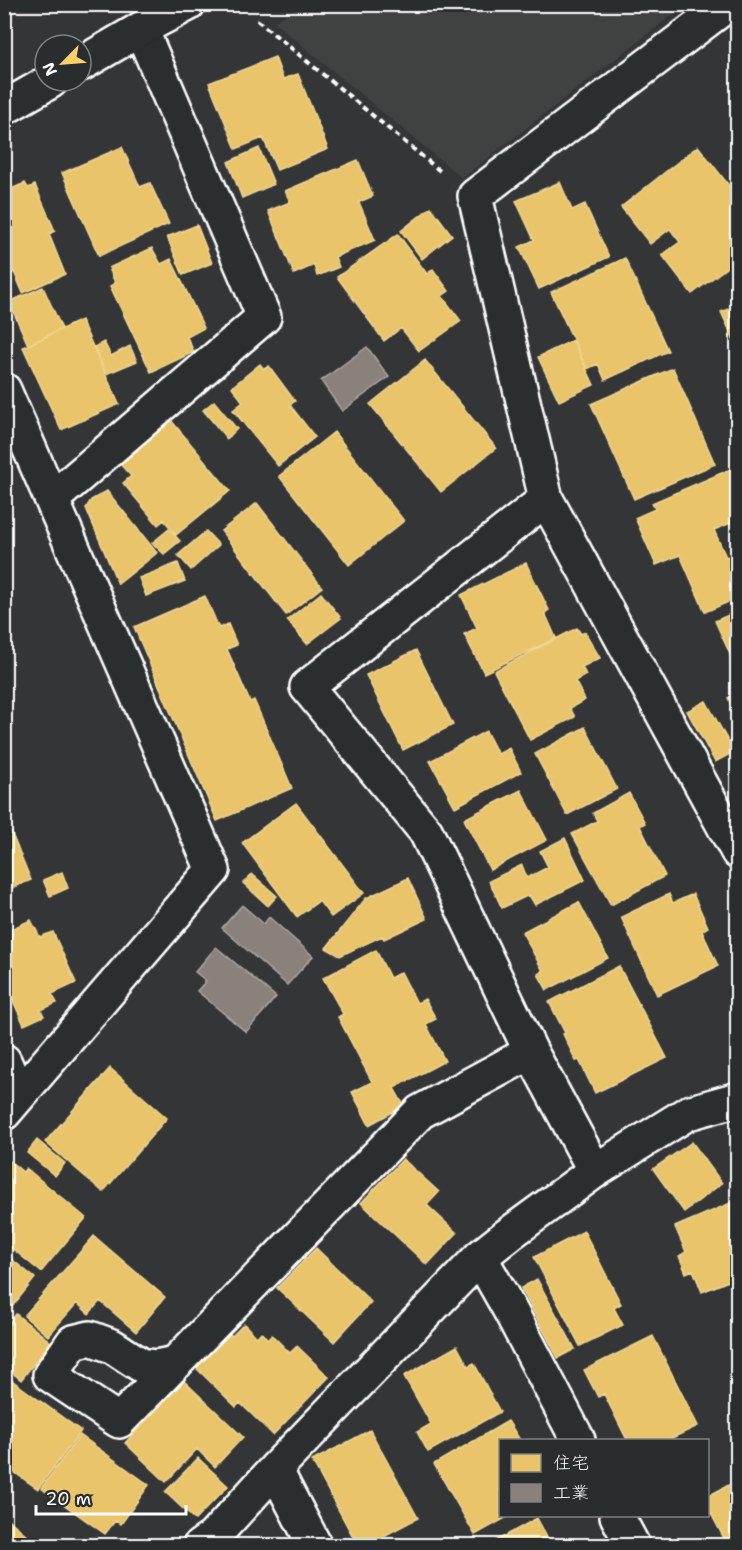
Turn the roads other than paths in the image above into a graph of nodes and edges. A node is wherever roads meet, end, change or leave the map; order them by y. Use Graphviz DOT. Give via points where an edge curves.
graph roads {
  1 [pos="188,4"];
  2 [pos="728,4"];
  3 [pos="141,29"];
  4 [pos="93,57"];
  5 [pos="33,91"];
  6 [pos="4,108"];
  7 [pos="4,390"];
  8 [pos="52,499"];
  9 [pos="546,499"];
  10 [pos="738,852"];
  11 [pos="531,1052"];
  12 [pos="4,1061"];
  13 [pos="738,1099"];
  14 [pos="12,1104"];
  15 [pos="595,1171"];
  16 [pos="480,1257"];
  17 [pos="176,1363"];
  18 [pos="577,1439"];
  19 [pos="275,1469"];
  20 [pos="618,1517"];
  21 [pos="200,1545"];
  22 [pos="315,1545"];
  23 [pos="633,1545"];
  1 -- 3 [label="street"];
  2 -- 9 [label="street" via="475,196"];
  3 -- 4 [label="street"];
  3 -- 8 [label="street" via="264,317"];
  5 -- 6 [label="street"];
  7 -- 8 [label="street"];
  8 -- 14 [label="street" via="213,870"];
  9 -- 10 [label="street"];
  9 -- 11 [label="street" via="307,687 426,832"];
  11 -- 15 [label="street"];
  11 -- 17 [label="street" via="420,1112"];
  12 -- 14 [label="street"];
  13 -- 15 [label="street" via="688,1113"];
  15 -- 16 [label="street"];
  16 -- 18 [label="street"];
  16 -- 19 [label="street"];
  19 -- 21 [label="street" via="213,1537"];
  19 -- 22 [label="street"];
  20 -- 23 [label="street"];
}
